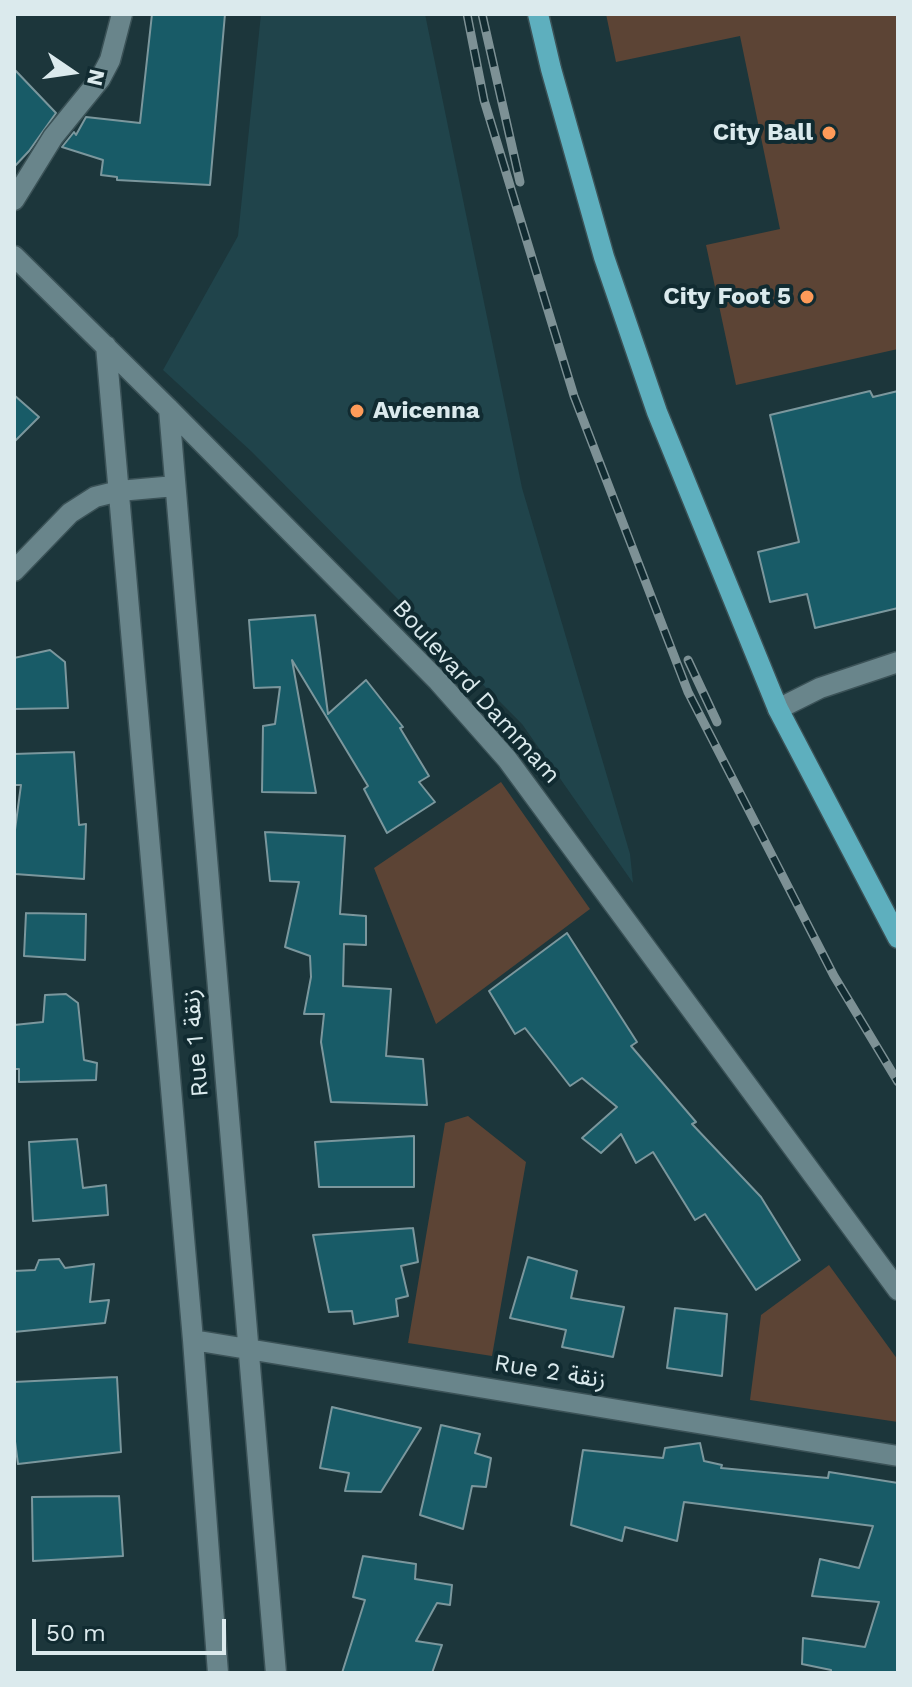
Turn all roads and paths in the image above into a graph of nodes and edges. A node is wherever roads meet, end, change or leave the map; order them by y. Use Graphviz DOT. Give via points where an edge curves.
graph roads {
  1 [pos="122,14"];
  2 [pos="538,14"];
  3 [pos="14,200"];
  4 [pos="14,256"];
  5 [pos="106,346"];
  6 [pos="169,409"];
  7 [pos="175,486"];
  8 [pos="119,491"];
  9 [pos="14,571"];
  10 [pos="898,662"];
  11 [pos="778,709"];
  12 [pos="898,938"];
  13 [pos="898,1290"];
  14 [pos="193,1340"];
  15 [pos="248,1349"];
  16 [pos="898,1456"];
  17 [pos="218,1673"];
  18 [pos="276,1673"];
  1 -- 3 [label="street" via="100,79 53,137"];
  2 -- 11 [label="main road" via="604,257 657,412"];
  4 -- 5 [label="street, Boulevard Dammam"];
  5 -- 6 [label="street, Boulevard Dammam"];
  5 -- 8 [label="street, Rue 1 زنقة"];
  6 -- 7 [label="street, Rue 1 زنقة"];
  6 -- 13 [label="street, Boulevard Dammam" via="438,681 507,759"];
  7 -- 8 [label="street"];
  7 -- 15 [label="street, Rue 1 زنقة"];
  8 -- 9 [label="street" via="95,497 70,513"];
  8 -- 14 [label="street, Rue 1 زنقة"];
  10 -- 11 [label="street" via="820,688"];
  11 -- 12 [label="main road"];
  14 -- 15 [label="street, Rue 2 زنقة"];
  14 -- 17 [label="street, Rue 1 زنقة"];
  15 -- 16 [label="street, Rue 2 زنقة"];
  15 -- 18 [label="street, Rue 1 زنقة"];
}
